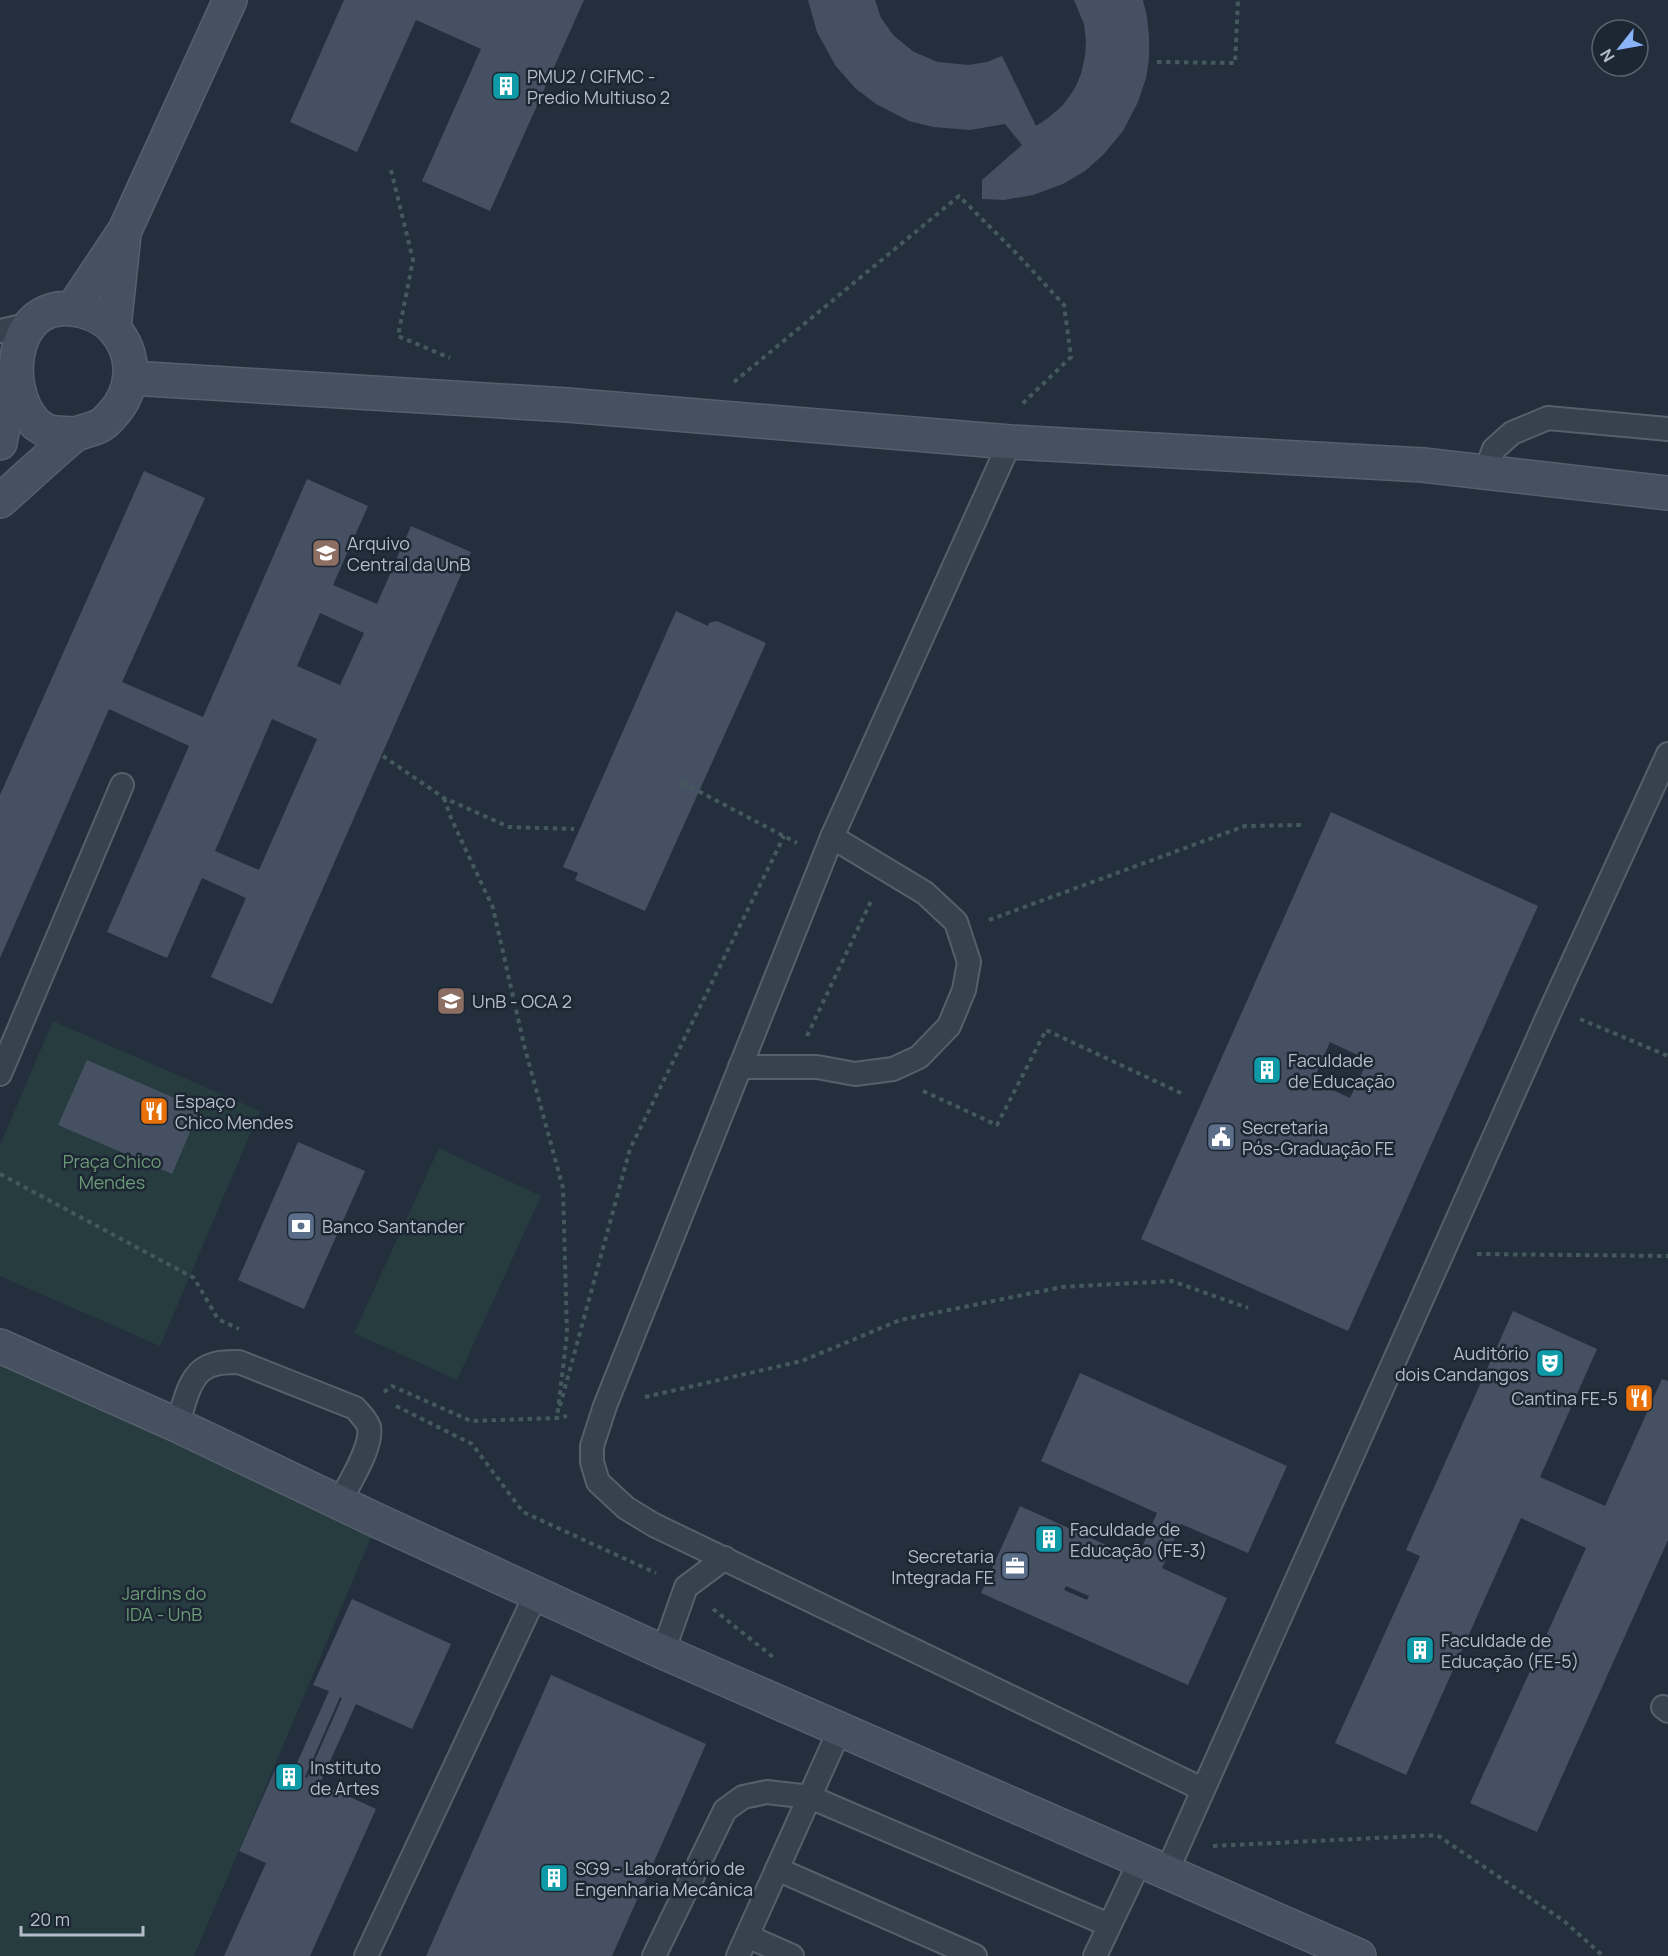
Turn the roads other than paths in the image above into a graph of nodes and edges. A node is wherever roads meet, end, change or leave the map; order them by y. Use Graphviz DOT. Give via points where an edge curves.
graph roads {
  1 [pos="230,0"];
  2 [pos="125,230"];
  3 [pos="73,308"];
  4 [pos="11,328"];
  5 [pos="114,328"];
  6 [pos="130,378"];
  7 [pos="5,384"];
  8 [pos="1668,429"];
  9 [pos="75,434"];
  10 [pos="0,442"];
  11 [pos="1010,442"];
  12 [pos="1485,472"];
  13 [pos="1668,493"];
  14 [pos="0,501"];
  15 [pos="1668,754"];
  16 [pos="122,785"];
  17 [pos="828,847"];
  18 [pos="740,1067"];
  19 [pos="0,1074"];
  20 [pos="0,1346"];
  21 [pos="177,1425"];
  22 [pos="339,1503"];
  23 [pos="725,1558"];
  24 [pos="536,1594"];
  25 [pos="663,1652"];
  26 [pos="840,1729"];
  27 [pos="1202,1789"];
  28 [pos="810,1797"];
  29 [pos="1154,1865"];
  30 [pos="777,1869"];
  31 [pos="1109,1925"];
  32 [pos="743,1946"];
  33 [pos="366,1956"];
  34 [pos="654,1956"];
  35 [pos="792,1956"];
  36 [pos="975,1956"];
  37 [pos="1095,1956"];
  38 [pos="1359,1956"];
  1 -- 2 [label="street"];
  2 -- 3 [label="street"];
  2 -- 5 [label="street"];
  3 -- 4 [label="street" via="53,310"];
  3 -- 5 [label="street" via="95,315"];
  4 -- 7 [label="street"];
  5 -- 6 [label="street" via="128,352"];
  6 -- 9 [label="street" via="122,405 102,425"];
  6 -- 11 [label="street" via="567,405"];
  7 -- 9 [label="street" via="24,417 48,431"];
  7 -- 10 [label="street"];
  8 -- 12 [label="lane" via="1548,418 1512,433 1494,449"];
  9 -- 14 [label="street"];
  11 -- 12 [label="street" via="1423,465"];
  11 -- 17 [label="lane"];
  12 -- 13 [label="street"];
  15 -- 27 [label="lane"];
  16 -- 19 [label="lane"];
  17 -- 18 [label="lane"];
  17 -- 18 [label="lane" via="925,893 956,922 969,963 964,990 949,1026 919,1057 893,1069 855,1074 817,1067"];
  18 -- 23 [label="lane" via="592,1446 598,1482 626,1508"];
  20 -- 21 [label="street"];
  21 -- 22 [label="street"];
  21 -- 22 [label="lane" via="193,1380 205,1367 219,1363 239,1362 355,1408 369,1428 369,1443"];
  22 -- 24 [label="street"];
  23 -- 25 [label="lane" via="686,1587"];
  23 -- 27 [label="lane"];
  24 -- 25 [label="street"];
  24 -- 33 [label="lane"];
  25 -- 26 [label="street"];
  26 -- 28 [label="lane"];
  26 -- 29 [label="street"];
  27 -- 29 [label="lane"];
  28 -- 30 [label="lane"];
  28 -- 31 [label="lane"];
  28 -- 34 [label="lane" via="767,1792 743,1797 725,1810"];
  29 -- 31 [label="lane"];
  29 -- 38 [label="street"];
  30 -- 32 [label="lane"];
  30 -- 36 [label="lane"];
  31 -- 37 [label="lane"];
  32 -- 35 [label="lane"];
}
